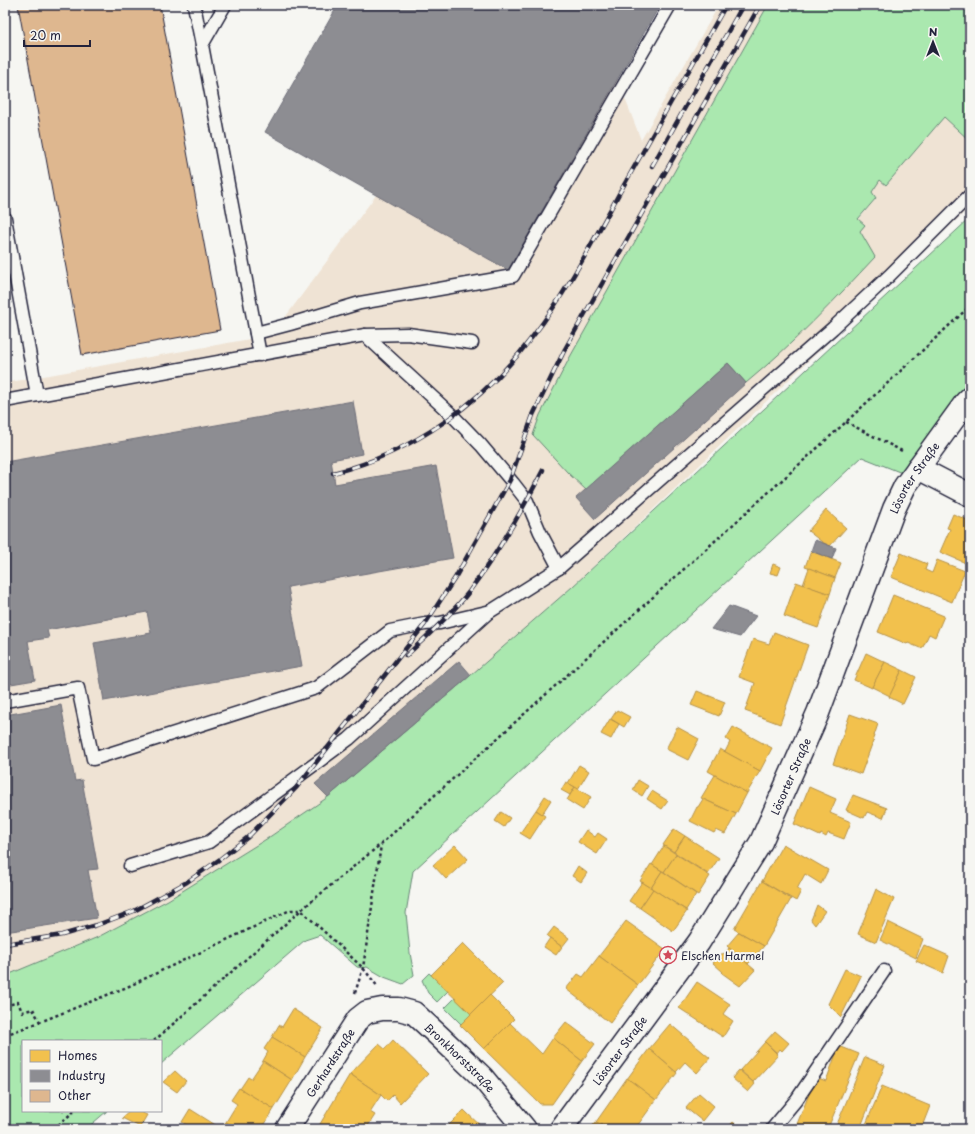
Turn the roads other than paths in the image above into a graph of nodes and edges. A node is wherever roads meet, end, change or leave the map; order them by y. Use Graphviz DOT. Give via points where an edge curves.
graph roads {
  1 [pos="194,5"];
  2 [pos="225,5"];
  3 [pos="670,5"];
  4 [pos="202,45"];
  5 [pos="970,195"];
  6 [pos="5,218"];
  7 [pos="256,333"];
  8 [pos="365,336"];
  9 [pos="472,343"];
  10 [pos="260,355"];
  11 [pos="37,395"];
  12 [pos="970,398"];
  13 [pos="5,401"];
  14 [pos="918,468"];
  15 [pos="970,495"];
  16 [pos="558,568"];
  17 [pos="491,611"];
  18 [pos="5,701"];
  19 [pos="130,866"];
  20 [pos="884,971"];
  21 [pos="382,1010"];
  22 [pos="287,1129"];
  23 [pos="525,1129"];
  24 [pos="561,1129"];
  25 [pos="772,1129"];
  1 -- 4 [label="lane"];
  2 -- 4 [label="lane"];
  3 -- 7 [label="lane" via="513,276 360,303"];
  4 -- 7 [label="lane"];
  5 -- 16 [label="lane" via="833,328"];
  6 -- 11 [label="lane"];
  7 -- 10 [label="lane"];
  8 -- 9 [label="lane" via="408,334"];
  8 -- 10 [label="lane"];
  8 -- 16 [label="lane" via="453,416 491,456 527,501"];
  10 -- 11 [label="lane"];
  11 -- 13 [label="lane"];
  12 -- 14 [label="street, Lösorter Straße"];
  14 -- 15 [label="street"];
  14 -- 24 [label="street, Lösorter Straße" via="905,486 892,513 818,713 761,842 698,942"];
  16 -- 17 [label="lane"];
  17 -- 18 [label="lane" via="390,631 316,688 93,759 78,688"];
  17 -- 19 [label="lane" via="349,739 209,842"];
  20 -- 25 [label="lane" via="797,1099"];
  21 -- 22 [label="street, Gerhardstraße" via="367,1012 358,1019"];
  21 -- 23 [label="street, Bronkhorststraße" via="399,1009 414,1014 482,1077"];
}
